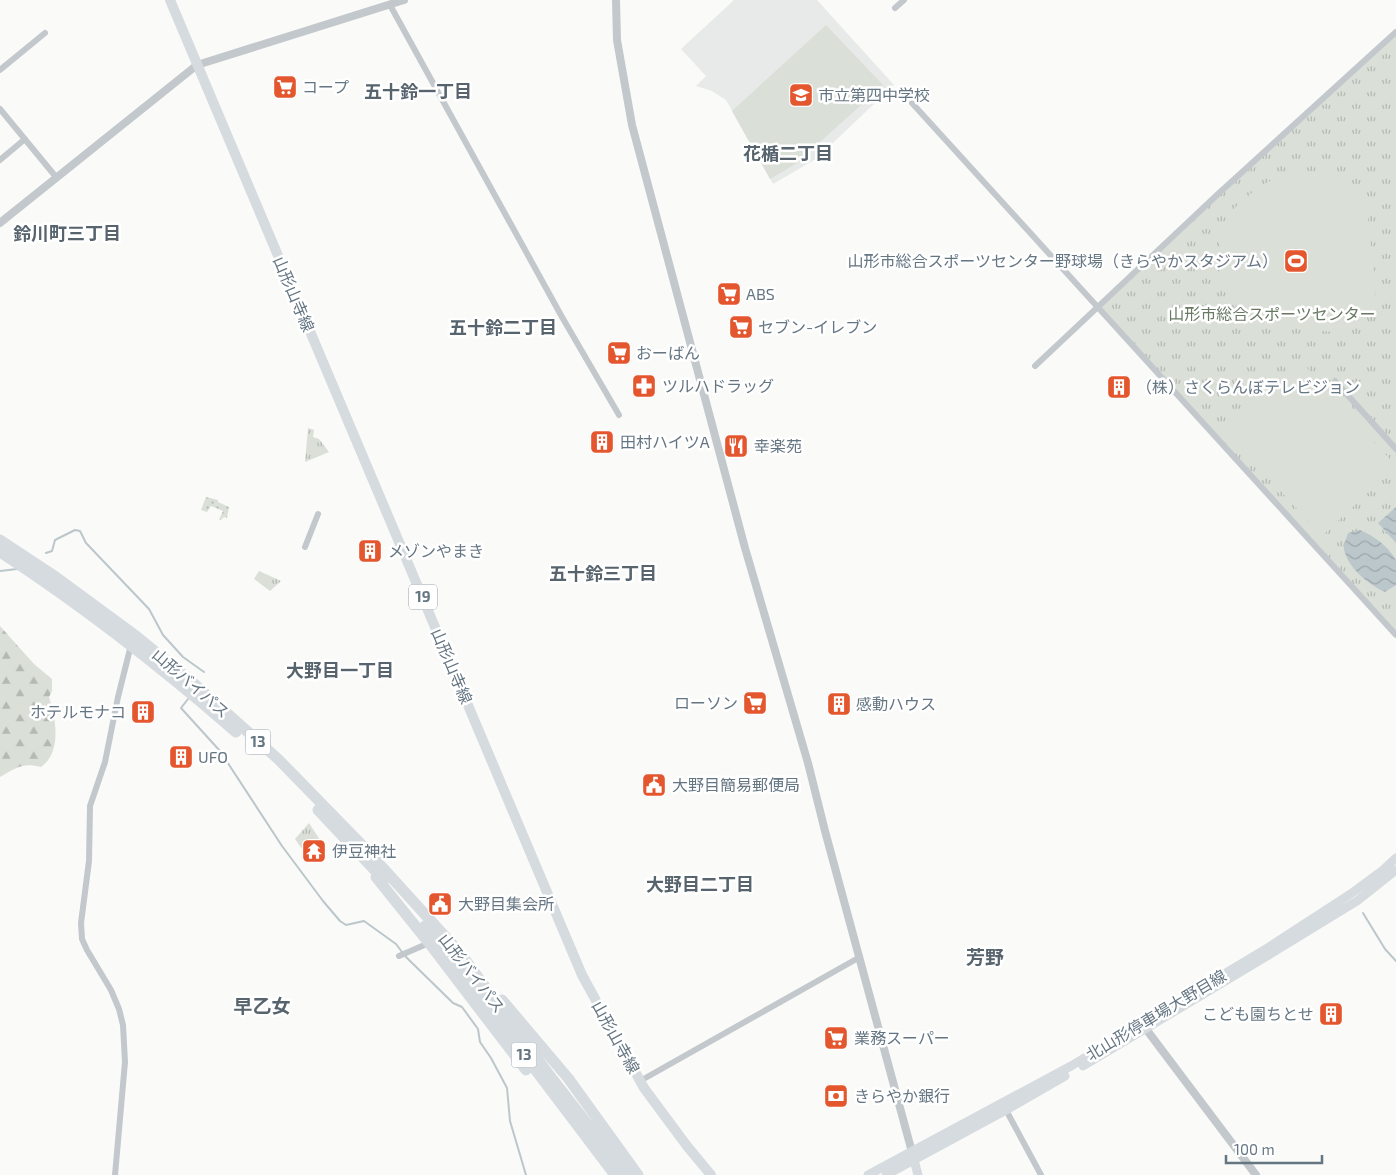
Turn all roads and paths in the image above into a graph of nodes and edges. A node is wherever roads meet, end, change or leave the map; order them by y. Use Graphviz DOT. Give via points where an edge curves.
graph roads {
  1 [pos="170,0"];
  2 [pos="404,0"];
  3 [pos="616,0"];
  4 [pos="904,0"];
  5 [pos="390,5"];
  6 [pos="895,8"];
  7 [pos="1396,32"];
  8 [pos="45,33"];
  9 [pos="198,65"];
  10 [pos="0,70"];
  11 [pos="912,103"];
  12 [pos="0,109"];
  13 [pos="25,139"];
  14 [pos="0,160"];
  15 [pos="56,177"];
  16 [pos="0,223"];
  17 [pos="1097,307"];
  18 [pos="1035,366"];
  19 [pos="1335,382"];
  20 [pos="619,415"];
  21 [pos="1396,449"];
  22 [pos="318,514"];
  23 [pos="0,540"];
  24 [pos="305,547"];
  25 [pos="0,552"];
  26 [pos="1396,635"];
  27 [pos="131,645"];
  28 [pos="1396,858"];
  29 [pos="1396,870"];
  30 [pos="431,939"];
  31 [pos="461,954"];
  32 [pos="399,956"];
  33 [pos="860,957"];
  34 [pos="1146,1028"];
  35 [pos="640,1081"];
  36 [pos="1006,1110"];
  37 [pos="913,1156"];
  38 [pos="115,1175"];
  39 [pos="606,1175"];
  40 [pos="615,1175"];
  41 [pos="627,1175"];
  42 [pos="638,1175"];
  43 [pos="711,1175"];
  44 [pos="868,1175"];
  45 [pos="886,1175"];
  46 [pos="918,1175"];
  47 [pos="1041,1175"];
  48 [pos="1256,1175"];
  1 -- 9 [label="main road, 山形山寺線 / 19"];
  2 -- 5 [label="street"];
  3 -- 33 [label="street" via="617,40 632,125 745,548"];
  4 -- 6 [label="street"];
  5 -- 9 [label="street"];
  5 -- 20 [label="street"];
  7 -- 17 [label="street"];
  8 -- 10 [label="street"];
  9 -- 15 [label="street"];
  9 -- 35 [label="main road, 山形山寺線 / 19" via="582,975"];
  11 -- 17 [label="street"];
  12 -- 13 [label="street"];
  13 -- 14 [label="street"];
  13 -- 15 [label="street"];
  15 -- 16 [label="street"];
  17 -- 18 [label="street"];
  17 -- 26 [label="street"];
  19 -- 21 [label="street"];
  22 -- 24 [label="street"];
  23 -- 31 [label="highway, 山形バイパス / 13" via="61,580 198,687 278,759 356,838"];
  25 -- 27 [label="highway, 山形バイパス / 13" via="48,583"];
  27 -- 30 [label="highway, 山形バイパス / 13" via="275,765 347,841"];
  27 -- 38 [label="street" via="105,762 90,806 90,861 81,923 82,939 111,990 123,1025 125,1062"];
  28 -- 37 [label="main road, 北山形停車場大野目線" via="1352,893 1269,947"];
  29 -- 34 [label="main road, 北山形停車場大野目線" via="1357,901"];
  30 -- 32 [label="street"];
  30 -- 39 [label="highway"];
  30 -- 40 [label="highway, 山形バイパス / 13"];
  31 -- 41 [label="highway, 山形バイパス / 13"];
  31 -- 42 [label="highway" via="568,1078"];
  33 -- 35 [label="street"];
  33 -- 37 [label="street"];
  34 -- 36 [label="main road, 北山形停車場大野目線"];
  34 -- 48 [label="street"];
  35 -- 43 [label="main road, 山形山寺線 / 19"];
  36 -- 37 [label="main road, 北山形停車場大野目線"];
  36 -- 47 [label="street"];
  37 -- 44 [label="main road"];
  37 -- 45 [label="main road"];
  37 -- 46 [label="main road"];
}
